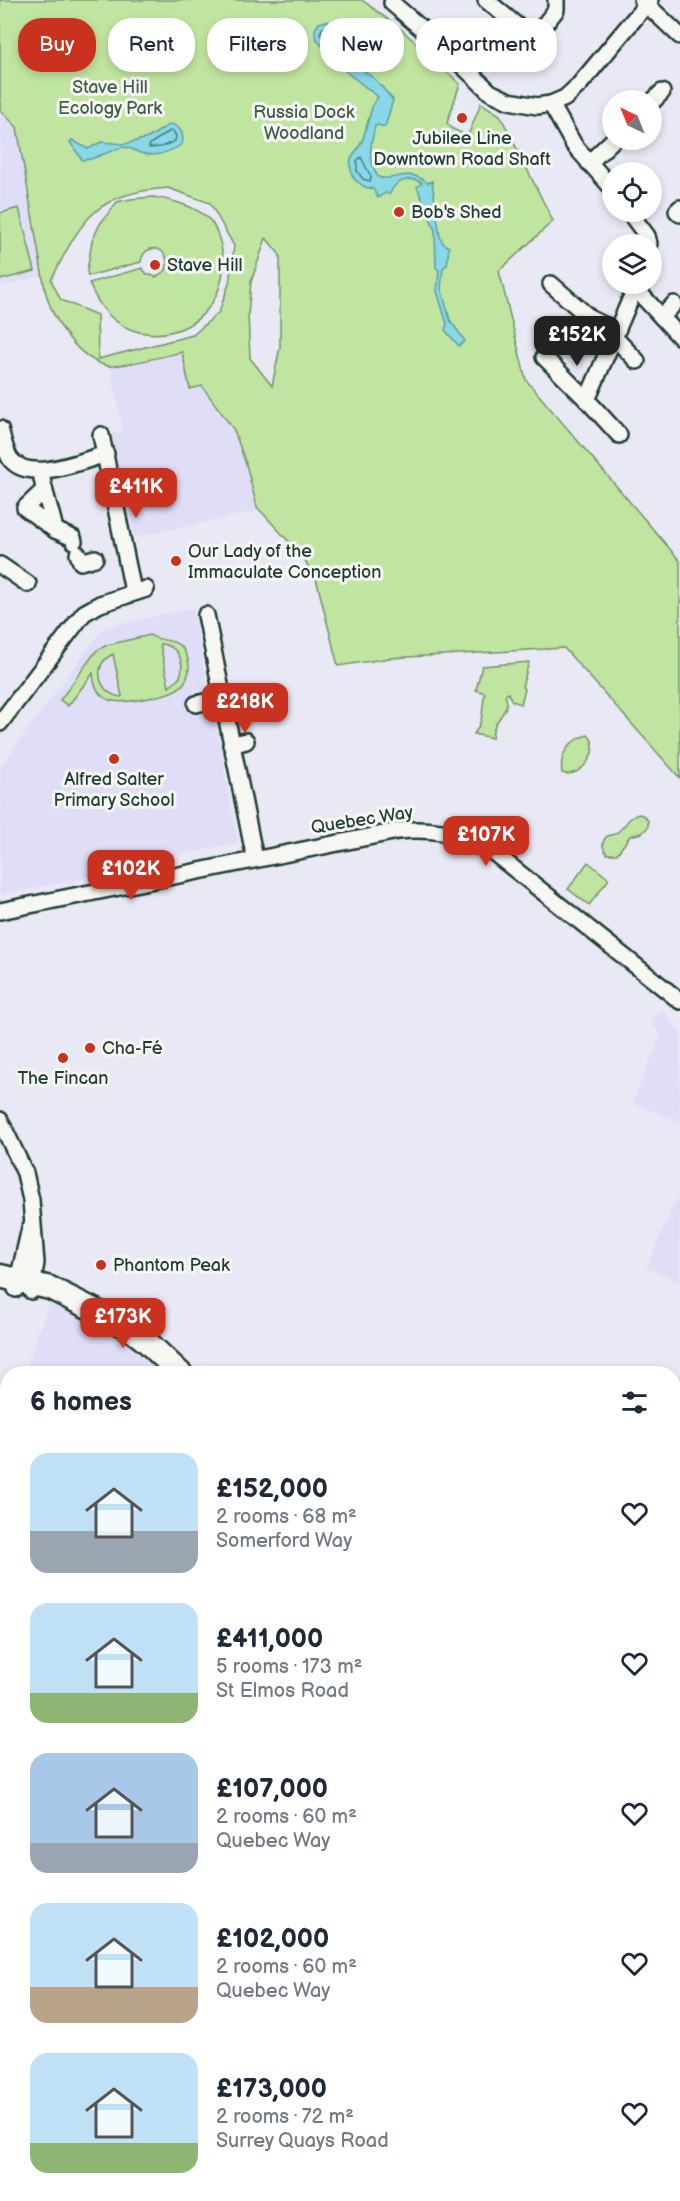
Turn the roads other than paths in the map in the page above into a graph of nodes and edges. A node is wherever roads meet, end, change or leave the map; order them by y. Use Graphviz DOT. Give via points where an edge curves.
graph roads {
  1 [pos="486,0"];
  2 [pos="556,0"];
  3 [pos="646,1"];
  4 [pos="399,4"];
  5 [pos="680,36"];
  6 [pos="551,104"];
  7 [pos="607,150"];
  8 [pos="593,173"];
  9 [pos="602,180"];
  10 [pos="680,208"];
  11 [pos="680,214"];
  12 [pos="551,284"];
  13 [pos="632,294"];
  14 [pos="643,294"];
  15 [pos="674,304"];
  16 [pos="662,317"];
  17 [pos="615,334"];
  18 [pos="680,337"];
  19 [pos="544,357"];
  20 [pos="637,361"];
  21 [pos="587,400"];
  22 [pos="0,429"];
  23 [pos="101,435"];
  24 [pos="620,435"];
  25 [pos="106,454"];
  26 [pos="41,471"];
  27 [pos="43,491"];
  28 [pos="55,530"];
  29 [pos="95,558"];
  30 [pos="2,570"];
  31 [pos="28,584"];
  32 [pos="206,615"];
  33 [pos="222,698"];
  34 [pos="196,704"];
  35 [pos="0,723"];
  36 [pos="255,859"];
  37 [pos="0,911"];
  38 [pos="680,1001"];
  39 [pos="0,1120"];
  40 [pos="16,1285"];
  41 [pos="174,1366"];
  1 -- 2 [label="street" via="532,39 556,10"];
  3 -- 5 [label="street"];
  3 -- 6 [label="street" via="579,85"];
  4 -- 6 [label="street" via="490,92 509,101"];
  6 -- 8 [label="street"];
  7 -- 8 [label="street"];
  8 -- 9 [label="street"];
  10 -- 11 [label="street"];
  12 -- 17 [label="street"];
  13 -- 17 [label="street"];
  14 -- 16 [label="street"];
  15 -- 16 [label="street"];
  16 -- 18 [label="street"];
  17 -- 20 [label="street"];
  17 -- 21 [label="street"];
  19 -- 21 [label="street"];
  21 -- 24 [label="street"];
  22 -- 26 [label="street" via="11,460 28,471"];
  23 -- 25 [label="street"];
  25 -- 26 [label="street"];
  25 -- 35 [label="street" via="140,590 84,613"];
  26 -- 27 [label="street"];
  27 -- 28 [label="street"];
  27 -- 28 [label="street" via="25,508"];
  28 -- 29 [label="street" via="74,538 81,562"];
  30 -- 31 [label="street"];
  32 -- 33 [label="street"];
  33 -- 34 [label="street"];
  33 -- 36 [label="street" via="238,743"];
  36 -- 37 [label="street, Quebec Way"];
  36 -- 38 [label="street, Quebec Way" via="408,830 466,837 505,861"];
  39 -- 40 [label="street" via="25,1173 31,1200 32,1222"];
  40 -- 41 [label="street" via="62,1305 80,1303 129,1328"];
}
